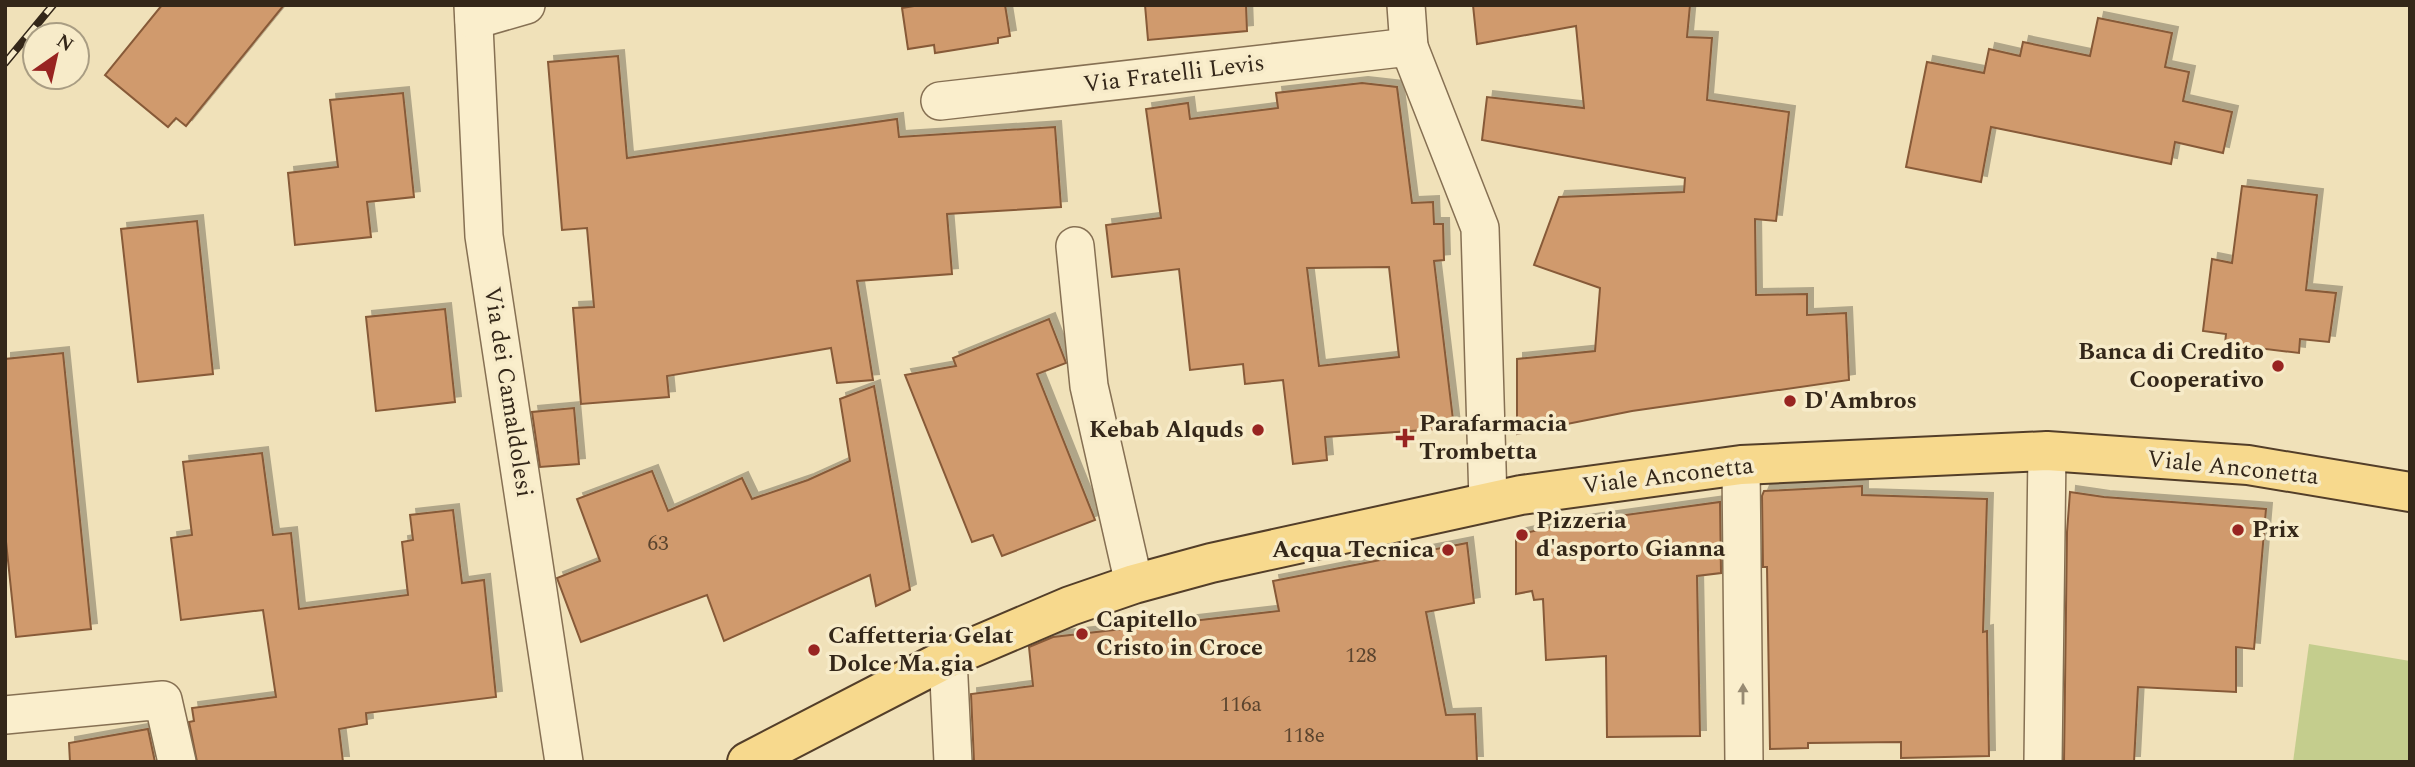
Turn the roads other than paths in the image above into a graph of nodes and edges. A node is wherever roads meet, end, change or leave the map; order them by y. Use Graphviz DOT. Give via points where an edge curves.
graph roads {
  1 [pos="526,5"];
  2 [pos="1406,5"];
  3 [pos="473,13"];
  4 [pos="1409,47"];
  5 [pos="940,101"];
  6 [pos="1075,246"];
  7 [pos="2047,451"];
  8 [pos="1741,465"];
  9 [pos="2410,492"];
  10 [pos="1488,501"];
  11 [pos="1134,584"];
  12 [pos="948,658"];
  13 [pos="5,715"];
  14 [pos="177,762"];
  15 [pos="564,762"];
  16 [pos="747,762"];
  17 [pos="953,762"];
  18 [pos="1744,762"];
  19 [pos="2043,762"];
  1 -- 3 [label="street, Via dei Camaldolesi"];
  2 -- 4 [label="street"];
  3 -- 15 [label="street, Via dei Camaldolesi" via="484,236"];
  4 -- 5 [label="street, Via Fratelli Levis"];
  4 -- 10 [label="street" via="1480,228"];
  6 -- 11 [label="street" via="1089,386"];
  7 -- 8 [label="main road, Viale Anconetta"];
  7 -- 9 [label="main road, Viale Anconetta" via="2248,465"];
  7 -- 19 [label="street"];
  8 -- 10 [label="main road, Viale Anconetta"];
  18 -- 8 [label="street, one-way"];
  10 -- 11 [label="main road, Viale Anconetta"];
  11 -- 12 [label="main road, Viale Anconetta"];
  12 -- 16 [label="main road, Viale Anconetta"];
  12 -- 17 [label="street"];
  13 -- 14 [label="street" via="163,700"];
}
